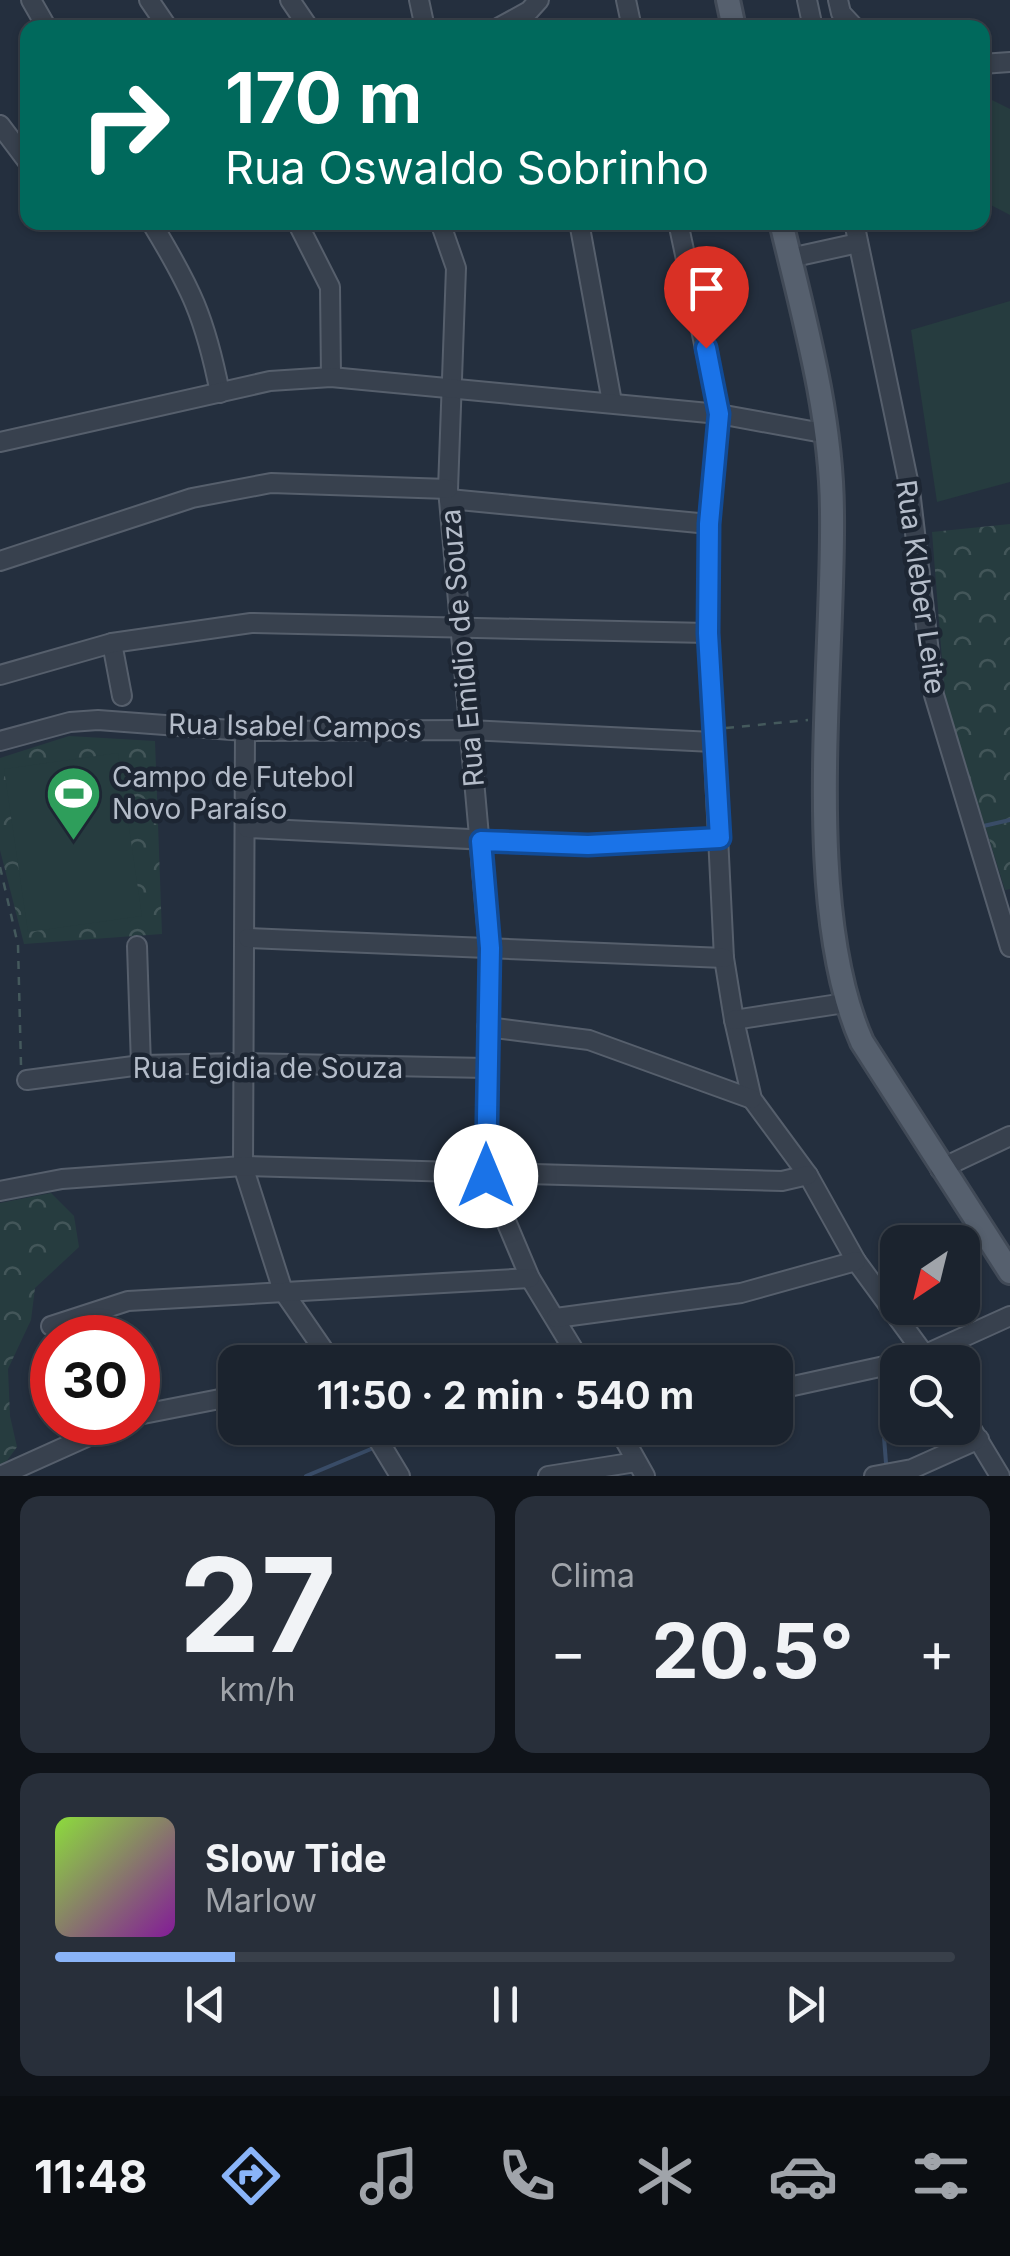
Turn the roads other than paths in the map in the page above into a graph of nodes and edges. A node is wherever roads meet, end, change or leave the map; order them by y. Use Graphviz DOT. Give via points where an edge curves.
graph roads {
  1 [pos="0,125"];
  2 [pos="20,151"];
  3 [pos="156,230"];
  4 [pos="301,230"];
  5 [pos="443,230"];
  6 [pos="580,230"];
  7 [pos="680,230"];
  8 [pos="783,230"];
  9 [pos="856,230"];
  10 [pos="858,243"];
  11 [pos="790,258"];
  12 [pos="332,377"];
  13 [pos="448,390"];
  14 [pos="220,393"];
  15 [pos="612,402"];
  16 [pos="719,414"];
  17 [pos="828,434"];
  18 [pos="0,442"];
  19 [pos="448,494"];
  20 [pos="709,524"];
  21 [pos="0,562"];
  22 [pos="460,626"];
  23 [pos="708,633"];
  24 [pos="112,643"];
  25 [pos="0,674"];
  26 [pos="122,696"];
  27 [pos="470,730"];
  28 [pos="246,731"];
  29 [pos="713,736"];
  30 [pos="0,741"];
  31 [pos="247,828"];
  32 [pos="720,838"];
  33 [pos="481,841"];
  34 [pos="1004,904"];
  35 [pos="248,938"];
  36 [pos="136,946"];
  37 [pos="1010,947"];
  38 [pos="490,948"];
  39 [pos="724,958"];
  40 [pos="845,1003"];
  41 [pos="734,1020"];
  42 [pos="487,1026"];
  43 [pos="242,1063"];
  44 [pos="141,1066"];
  45 [pos="486,1068"];
  46 [pos="27,1080"];
  47 [pos="752,1099"];
  48 [pos="1010,1136"];
  49 [pos="243,1166"];
  50 [pos="940,1169"];
  51 [pos="808,1175"];
  52 [pos="486,1176"];
  53 [pos="0,1191"];
  54 [pos="856,1261"];
  55 [pos="1010,1272"];
  56 [pos="530,1278"];
  57 [pos="282,1291"];
  58 [pos="84,1315"];
  59 [pos="1010,1316"];
  60 [pos="556,1318"];
  61 [pos="320,1345"];
  62 [pos="571,1345"];
  63 [pos="918,1345"];
  64 [pos="955,1345"];
  65 [pos="880,1367"];
  66 [pos="793,1386"];
  67 [pos="218,1399"];
  68 [pos="160,1411"];
  69 [pos="980,1441"];
  70 [pos="69,1445"];
  71 [pos="381,1445"];
  72 [pos="628,1445"];
  73 [pos="966,1445"];
  74 [pos="641,1469"];
  75 [pos="0,1476"];
  76 [pos="400,1476"];
  77 [pos="548,1476"];
  78 [pos="874,1476"];
  79 [pos="1000,1476"];
  1 -- 2 [label="street"];
  3 -- 14 [label="street" via="196,298"];
  4 -- 12 [label="street" via="330,287"];
  5 -- 13 [label="street, Rua Emidio de Souza" via="456,268"];
  6 -- 15 [label="street"];
  7 -- 16 [label="street"];
  8 -- 11 [label="main road"];
  9 -- 10 [label="street, Rua Kleber Leite"];
  10 -- 11 [label="street"];
  10 -- 34 [label="street, Rua Kleber Leite" via="910,490 934,695"];
  11 -- 17 [label="main road"];
  12 -- 13 [label="street"];
  12 -- 14 [label="street"];
  13 -- 15 [label="street"];
  13 -- 19 [label="street, Rua Emidio de Souza"];
  14 -- 18 [label="street"];
  15 -- 16 [label="street"];
  16 -- 17 [label="street"];
  16 -- 20 [label="street"];
  17 -- 40 [label="main road" via="827,840"];
  19 -- 20 [label="street"];
  19 -- 21 [label="street" via="271,483 192,498"];
  19 -- 22 [label="street, Rua Emidio de Souza"];
  20 -- 23 [label="street"];
  22 -- 23 [label="street"];
  22 -- 24 [label="street" via="251,623"];
  22 -- 27 [label="street, Rua Emidio de Souza"];
  23 -- 29 [label="street"];
  24 -- 25 [label="street"];
  24 -- 26 [label="street"];
  27 -- 28 [label="street, Rua Isabel Campos"];
  27 -- 29 [label="street, Rua Isabel Campos"];
  27 -- 33 [label="street, Rua Emidio de Souza"];
  28 -- 30 [label="street, Rua Isabel Campos" via="98,720"];
  28 -- 31 [label="street"];
  29 -- 32 [label="street"];
  31 -- 33 [label="street"];
  31 -- 35 [label="street"];
  32 -- 33 [label="street" via="588,845"];
  32 -- 39 [label="street"];
  33 -- 38 [label="street, Rua Emidio de Souza"];
  34 -- 37 [label="street, Rua Kleber Leite"];
  35 -- 38 [label="street"];
  35 -- 43 [label="street"];
  36 -- 44 [label="street"];
  38 -- 39 [label="street"];
  38 -- 42 [label="street, Rua Emidio de Souza"];
  39 -- 41 [label="street"];
  40 -- 41 [label="street"];
  40 -- 50 [label="main road"];
  41 -- 47 [label="street"];
  42 -- 45 [label="street, Rua Emidio de Souza"];
  42 -- 47 [label="street" via="589,1040"];
  43 -- 44 [label="street, Rua Egidia de Souza"];
  43 -- 45 [label="street, Rua Egidia de Souza"];
  43 -- 49 [label="street"];
  44 -- 46 [label="street, Rua Egidia de Souza"];
  45 -- 52 [label="street, Rua Emidio de Souza"];
  47 -- 51 [label="street"];
  48 -- 50 [label="street"];
  49 -- 52 [label="street"];
  49 -- 53 [label="street" via="62,1179"];
  49 -- 57 [label="street"];
  50 -- 55 [label="main road"];
  51 -- 52 [label="street" via="782,1181"];
  51 -- 54 [label="street"];
  52 -- 56 [label="street, Rua Emidio de Souza"];
  54 -- 60 [label="street" via="740,1293"];
  54 -- 63 [label="street"];
  56 -- 57 [label="street"];
  56 -- 60 [label="street, Rua Emidio de Souza"];
  57 -- 58 [label="street" via="128,1300"];
  57 -- 61 [label="street"];
  59 -- 64 [label="street"];
  60 -- 62 [label="street, Rua Emidio de Souza"];
  65 -- 66 [label="street"];
  67 -- 68 [label="street"];
  69 -- 79 [label="street"];
  70 -- 75 [label="street"];
  71 -- 76 [label="street"];
  72 -- 74 [label="street"];
  73 -- 78 [label="street" via="912,1469"];
  74 -- 77 [label="street"];
}
